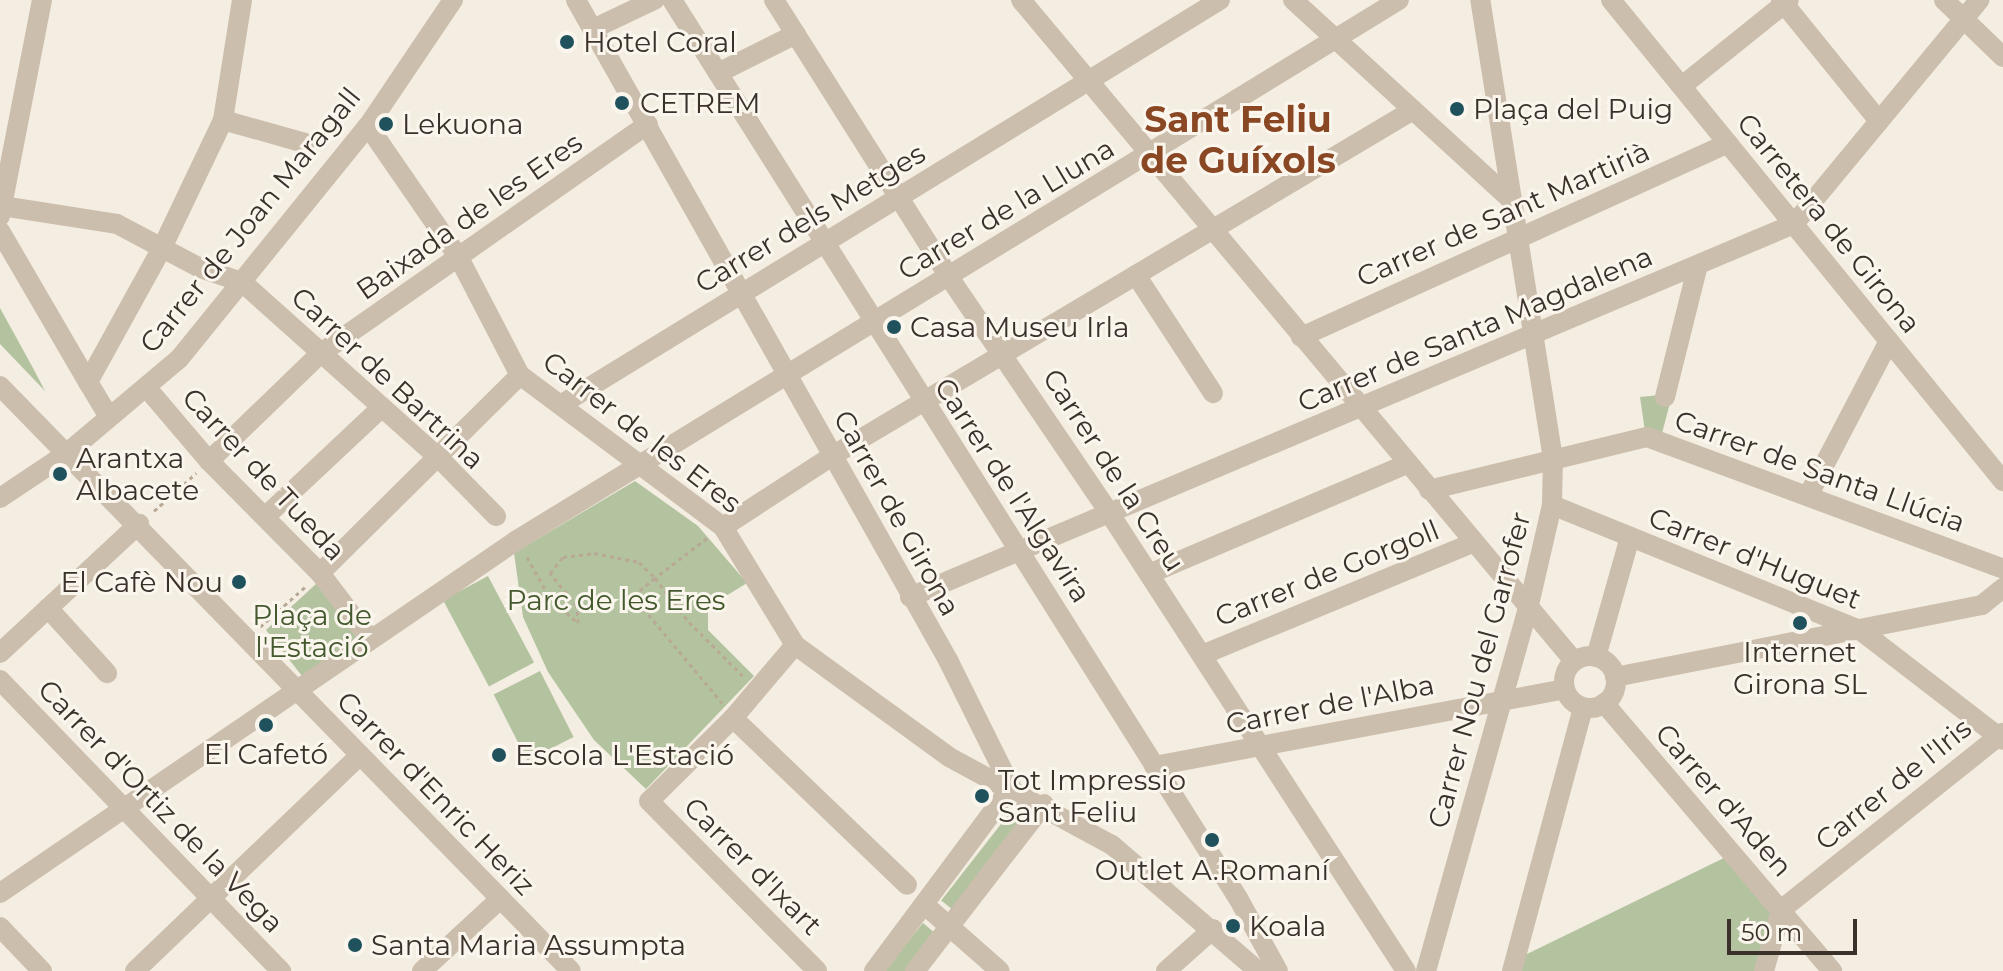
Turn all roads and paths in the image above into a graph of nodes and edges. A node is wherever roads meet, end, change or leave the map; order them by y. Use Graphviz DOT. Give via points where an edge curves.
graph roads {
  1 [pos="42,0"];
  2 [pos="242,0"];
  3 [pos="453,0"];
  4 [pos="576,0"];
  5 [pos="654,0"];
  6 [pos="672,0"];
  7 [pos="774,0"];
  8 [pos="1021,0"];
  9 [pos="1220,0"];
  10 [pos="1293,0"];
  11 [pos="1399,0"];
  12 [pos="1480,0"];
  13 [pos="1944,0"];
  14 [pos="1979,0"];
  15 [pos="1614,1"];
  16 [pos="1785,1"];
  17 [pos="1961,21"];
  18 [pos="593,29"];
  19 [pos="796,34"];
  20 [pos="1337,41"];
  21 [pos="2003,57"];
  22 [pos="718,73"];
  23 [pos="1089,82"];
  24 [pos="1682,86"];
  25 [pos="1413,110"];
  26 [pos="223,120"];
  27 [pos="1879,121"];
  28 [pos="648,124"];
  29 [pos="368,126"];
  30 [pos="305,143"];
  31 [pos="1728,143"];
  32 [pos="1150,155"];
  33 [pos="900,195"];
  34 [pos="1509,198"];
  35 [pos="1,211"];
  36 [pos="1794,224"];
  37 [pos="1211,229"];
  38 [pos="0,231"];
  39 [pos="1515,239"];
  40 [pos="823,241"];
  41 [pos="162,248"];
  42 [pos="459,258"];
  43 [pos="1698,265"];
  44 [pos="1136,275"];
  45 [pos="949,277"];
  46 [pos="242,282"];
  47 [pos="743,291"];
  48 [pos="872,321"];
  49 [pos="1532,336"];
  50 [pos="1301,337"];
  51 [pos="1889,341"];
  52 [pos="321,353"];
  53 [pos="1004,356"];
  54 [pos="520,375"];
  55 [pos="788,376"];
  56 [pos="88,382"];
  57 [pos="0,386"];
  58 [pos="146,387"];
  59 [pos="1213,393"];
  60 [pos="1665,397"];
  61 [pos="923,403"];
  62 [pos="562,404"];
  63 [pos="382,407"];
  64 [pos="1361,408"];
  65 [pos="109,417"];
  66 [pos="66,454"];
  67 [pos="832,456"];
  68 [pos="438,457"];
  69 [pos="1553,459"];
  70 [pos="209,461"];
  71 [pos="1407,464"];
  72 [pos="642,468"];
  73 [pos="2003,481"];
  74 [pos="1429,490"];
  75 [pos="1808,496"];
  76 [pos="0,498"];
  77 [pos="1552,505"];
  78 [pos="1110,514"];
  79 [pos="266,516"];
  80 [pos="496,516"];
  81 [pos="139,524"];
  82 [pos="723,527"];
  83 [pos="1630,537"];
  84 [pos="517,540"];
  85 [pos="1473,543"];
  86 [pos="691,549"];
  87 [pos="1019,553"];
  88 [pos="2003,569"];
  89 [pos="320,573"];
  90 [pos="1149,574"];
  91 [pos="655,578"];
  92 [pos="2003,588"];
  93 [pos="296,595"];
  94 [pos="910,597"];
  95 [pos="48,608"];
  96 [pos="1528,609"];
  97 [pos="1860,630"];
  98 [pos="248,638"];
  99 [pos="370,639"];
  100 [pos="795,645"];
  101 [pos="0,653"];
  102 [pos="1202,655"];
  103 [pos="1596,657"];
  104 [pos="1574,661"];
  105 [pos="107,673"];
  106 [pos="1615,677"];
  107 [pos="0,680"];
  108 [pos="296,689"];
  109 [pos="758,689"];
  110 [pos="1565,689"];
  111 [pos="1500,701"];
  112 [pos="1594,705"];
  113 [pos="733,718"];
  114 [pos="2001,736"];
  115 [pos="1260,746"];
  116 [pos="360,755"];
  117 [pos="1154,766"];
  118 [pos="1011,787"];
  119 [pos="1044,804"];
  120 [pos="123,808"];
  121 [pos="907,885"];
  122 [pos="0,893"];
  123 [pos="212,899"];
  124 [pos="500,899"];
  125 [pos="926,906"];
  126 [pos="1781,910"];
  127 [pos="0,927"];
  128 [pos="1213,929"];
  129 [pos="948,930"];
  130 [pos="42,971"];
  131 [pos="135,971"];
  132 [pos="281,971"];
  133 [pos="422,971"];
  134 [pos="571,971"];
  135 [pos="817,971"];
  136 [pos="874,971"];
  137 [pos="915,971"];
  138 [pos="1000,971"];
  139 [pos="1166,971"];
  140 [pos="1258,971"];
  141 [pos="1278,971"];
  142 [pos="1406,971"];
  143 [pos="1427,971"];
  144 [pos="1512,971"];
  145 [pos="1764,971"];
  146 [pos="1832,971"];
  1 -- 35 [label="street"];
  2 -- 26 [label="street"];
  3 -- 29 [label="street, Carrer de Joan Maragall"];
  4 -- 18 [label="street, Carrer de Girona"];
  5 -- 18 [label="street"];
  6 -- 22 [label="street, Carrer de l'Algavira"];
  7 -- 19 [label="street, Carrer de la Creu"];
  8 -- 23 [label="street"];
  9 -- 23 [label="street, Carrer dels Metges"];
  10 -- 20 [label="street"];
  11 -- 20 [label="street, Carrer de la Lluna"];
  12 -- 34 [label="street, Carrer Nou del Garrofer"];
  13 -- 17 [label="street"];
  14 -- 17 [label="street, Carrer de Santa Magdalena"];
  15 -- 24 [label="street, Carretera de Girona"];
  16 -- 24 [label="street"];
  16 -- 27 [label="street"];
  17 -- 21 [label="street"];
  17 -- 27 [label="street, Carrer de Santa Magdalena"];
  18 -- 28 [label="street, Carrer de Girona"];
  19 -- 22 [label="street"];
  19 -- 33 [label="street, Carrer de la Creu"];
  20 -- 25 [label="street"];
  20 -- 32 [label="street, Carrer de la Lluna"];
  22 -- 40 [label="street, Carrer de l'Algavira"];
  23 -- 32 [label="street"];
  23 -- 33 [label="street, Carrer dels Metges"];
  24 -- 31 [label="street, Carretera de Girona"];
  25 -- 34 [label="street"];
  25 -- 37 [label="street"];
  26 -- 30 [label="street"];
  26 -- 41 [label="street"];
  27 -- 36 [label="street, Carrer de Santa Magdalena"];
  28 -- 42 [label="street, Baixada de les Eres"];
  28 -- 47 [label="street, Carrer de Girona"];
  29 -- 42 [label="street, Carrer de les Eres"];
  29 -- 46 [label="street, Carrer de Joan Maragall"];
  31 -- 36 [label="street, Carretera de Girona"];
  31 -- 39 [label="street, Carrer de Sant Martirià"];
  32 -- 37 [label="street"];
  32 -- 45 [label="street, Carrer de la Lluna"];
  33 -- 40 [label="street, Carrer dels Metges"];
  33 -- 45 [label="street, Carrer de la Creu"];
  34 -- 39 [label="street, Carrer Nou del Garrofer"];
  35 -- 41 [label="street, Carrer de Bartrina" via="117,224"];
  36 -- 43 [label="street, Carrer de Santa Magdalena"];
  36 -- 51 [label="street, Carretera de Girona"];
  37 -- 44 [label="street"];
  37 -- 50 [label="street"];
  38 -- 56 [label="street"];
  39 -- 49 [label="street, Carrer Nou del Garrofer"];
  39 -- 50 [label="street, Carrer de Sant Martirià"];
  40 -- 47 [label="street, Carrer dels Metges"];
  40 -- 48 [label="street, Carrer de l'Algavira"];
  41 -- 46 [label="street, Carrer de Bartrina"];
  41 -- 56 [label="street"];
  42 -- 52 [label="street, Baixada de les Eres"];
  42 -- 54 [label="street, Carrer de les Eres"];
  43 -- 49 [label="street, Carrer de Santa Magdalena"];
  43 -- 60 [label="street"];
  44 -- 53 [label="street"];
  44 -- 59 [label="street"];
  45 -- 48 [label="street, Carrer de la Lluna"];
  45 -- 53 [label="street, Carrer de la Creu"];
  46 -- 52 [label="street, Carrer de Bartrina"];
  46 -- 58 [label="street, Carrer de Joan Maragall" via="179,359"];
  47 -- 55 [label="street, Carrer de Girona"];
  47 -- 62 [label="street, Carrer dels Metges"];
  48 -- 55 [label="street, Carrer de la Lluna"];
  48 -- 61 [label="street, Carrer de l'Algavira"];
  49 -- 64 [label="street, Carrer de Santa Magdalena"];
  49 -- 69 [label="street, Carrer Nou del Garrofer"];
  50 -- 64 [label="street"];
  51 -- 73 [label="street, Carretera de Girona"];
  51 -- 75 [label="street"];
  52 -- 63 [label="street, Carrer de Bartrina"];
  52 -- 70 [label="street, Baixada de les Eres"];
  53 -- 61 [label="street"];
  53 -- 78 [label="street, Carrer de la Creu"];
  54 -- 62 [label="street, Carrer de les Eres"];
  54 -- 68 [label="street"];
  55 -- 67 [label="street, Carrer de Girona"];
  55 -- 72 [label="street, Carrer de la Lluna"];
  56 -- 65 [label="street"];
  57 -- 66 [label="street, Carrer d'Enric Heriz"];
  58 -- 65 [label="street, Carrer de Joan Maragall"];
  58 -- 70 [label="street, Carrer de Tueda"];
  61 -- 67 [label="street"];
  61 -- 87 [label="street, Carrer de l'Algavira"];
  62 -- 72 [label="street, Carrer de les Eres"];
  63 -- 68 [label="street, Carrer de Bartrina"];
  63 -- 79 [label="street"];
  64 -- 71 [label="street"];
  64 -- 78 [label="street, Carrer de Santa Magdalena"];
  65 -- 66 [label="street, Carrer de Joan Maragall"];
  66 -- 76 [label="street, Carrer de Joan Maragall"];
  66 -- 81 [label="street, Carrer d'Enric Heriz"];
  67 -- 82 [label="street"];
  67 -- 94 [label="street, Carrer de Girona"];
  68 -- 80 [label="street, Carrer de Bartrina"];
  68 -- 89 [label="street"];
  69 -- 74 [label="street, Carrer de Santa Llúcia"];
  69 -- 75 [label="street, Carrer de Santa Llúcia" via="1647,437"];
  69 -- 77 [label="street, Carrer Nou del Garrofer"];
  70 -- 79 [label="street, Carrer de Tueda"];
  70 -- 81 [label="path"];
  71 -- 74 [label="street"];
  71 -- 90 [label="street"];
  72 -- 82 [label="street, Carrer de les Eres"];
  72 -- 84 [label="street, Carrer de la Lluna"];
  74 -- 85 [label="street"];
  75 -- 88 [label="street, Carrer de Santa Llúcia"];
  77 -- 83 [label="street, Carrer d'Huguet"];
  77 -- 96 [label="street, Carrer Nou del Garrofer"];
  78 -- 87 [label="street, Carrer de Santa Magdalena"];
  78 -- 90 [label="street, Carrer de la Creu"];
  79 -- 89 [label="street, Carrer de Tueda"];
  81 -- 95 [label="street"];
  81 -- 98 [label="street, Carrer d'Enric Heriz"];
  82 -- 100 [label="street, Carrer de les Eres"];
  83 -- 97 [label="street, Carrer d'Huguet"];
  83 -- 103 [label="street"];
  84 -- 91 [label="path" via="549,596 578,623 577,606 550,573 563,557 624,557"];
  84 -- 99 [label="street, Carrer de la Lluna"];
  85 -- 96 [label="street"];
  85 -- 102 [label="street, Carrer de Gorgoll"];
  86 -- 91 [label="path"];
  87 -- 94 [label="street, Carrer de Santa Magdalena"];
  87 -- 117 [label="street, Carrer de l'Algavira"];
  89 -- 99 [label="street, Carrer de Tueda"];
  90 -- 102 [label="street, Carrer de la Creu"];
  91 -- 109 [label="path" via="689,622"];
  91 -- 113 [label="path" via="633,596"];
  92 -- 97 [label="street" via="1982,605"];
  93 -- 98 [label="path"];
  94 -- 118 [label="street, Carrer de Girona" via="996,749"];
  95 -- 101 [label="street"];
  95 -- 105 [label="street"];
  96 -- 104 [label="street"];
  96 -- 111 [label="street, Carrer Nou del Garrofer"];
  97 -- 106 [label="street"];
  97 -- 114 [label="street, Carrer d'Huguet"];
  98 -- 108 [label="street, Carrer d'Enric Heriz"];
  99 -- 108 [label="street, Carrer de la Lluna"];
  100 -- 109 [label="street"];
  100 -- 118 [label="street, Carrer de les Eres" via="949,757"];
  102 -- 115 [label="street, Carrer de la Creu"];
  103 -- 104 [label="street"];
  103 -- 106 [label="street"];
  104 -- 110 [label="street" via="1565,674"];
  106 -- 112 [label="street" via="1613,692"];
  107 -- 120 [label="street, Carrer d'Ortiz de la Vega"];
  108 -- 116 [label="street, Carrer d'Enric Heriz"];
  108 -- 120 [label="street, Carrer de la Lluna"];
  109 -- 113 [label="street"];
  110 -- 111 [label="street, Carrer de l'Alba"];
  110 -- 112 [label="street"];
  111 -- 115 [label="street, Carrer de l'Alba"];
  111 -- 143 [label="street, Carrer Nou del Garrofer"];
  112 -- 126 [label="street, Carrer d'Aden"];
  112 -- 144 [label="street"];
  113 -- 121 [label="street"];
  113 -- 135 [label="street, Carrer d'Ixart" via="649,801"];
  114 -- 126 [label="street, Carrer de l'Iris"];
  115 -- 117 [label="street, Carrer de l'Alba"];
  115 -- 142 [label="street, Carrer de la Creu"];
  116 -- 123 [label="street"];
  116 -- 124 [label="street, Carrer d'Enric Heriz"];
  117 -- 141 [label="street, Carrer de l'Algavira"];
  118 -- 119 [label="street"];
  118 -- 125 [label="street"];
  119 -- 128 [label="street" via="1112,845"];
  119 -- 129 [label="street"];
  120 -- 122 [label="street, Carrer de la Lluna"];
  120 -- 123 [label="street, Carrer d'Ortiz de la Vega"];
  123 -- 131 [label="street"];
  123 -- 132 [label="street, Carrer d'Ortiz de la Vega"];
  124 -- 133 [label="street"];
  124 -- 134 [label="street, Carrer d'Enric Heriz"];
  125 -- 129 [label="street"];
  125 -- 136 [label="street"];
  126 -- 145 [label="street"];
  126 -- 146 [label="street, Carrer d'Aden"];
  127 -- 130 [label="street"];
  128 -- 139 [label="street"];
  128 -- 140 [label="street"];
  129 -- 137 [label="street"];
  129 -- 138 [label="street"];
}
